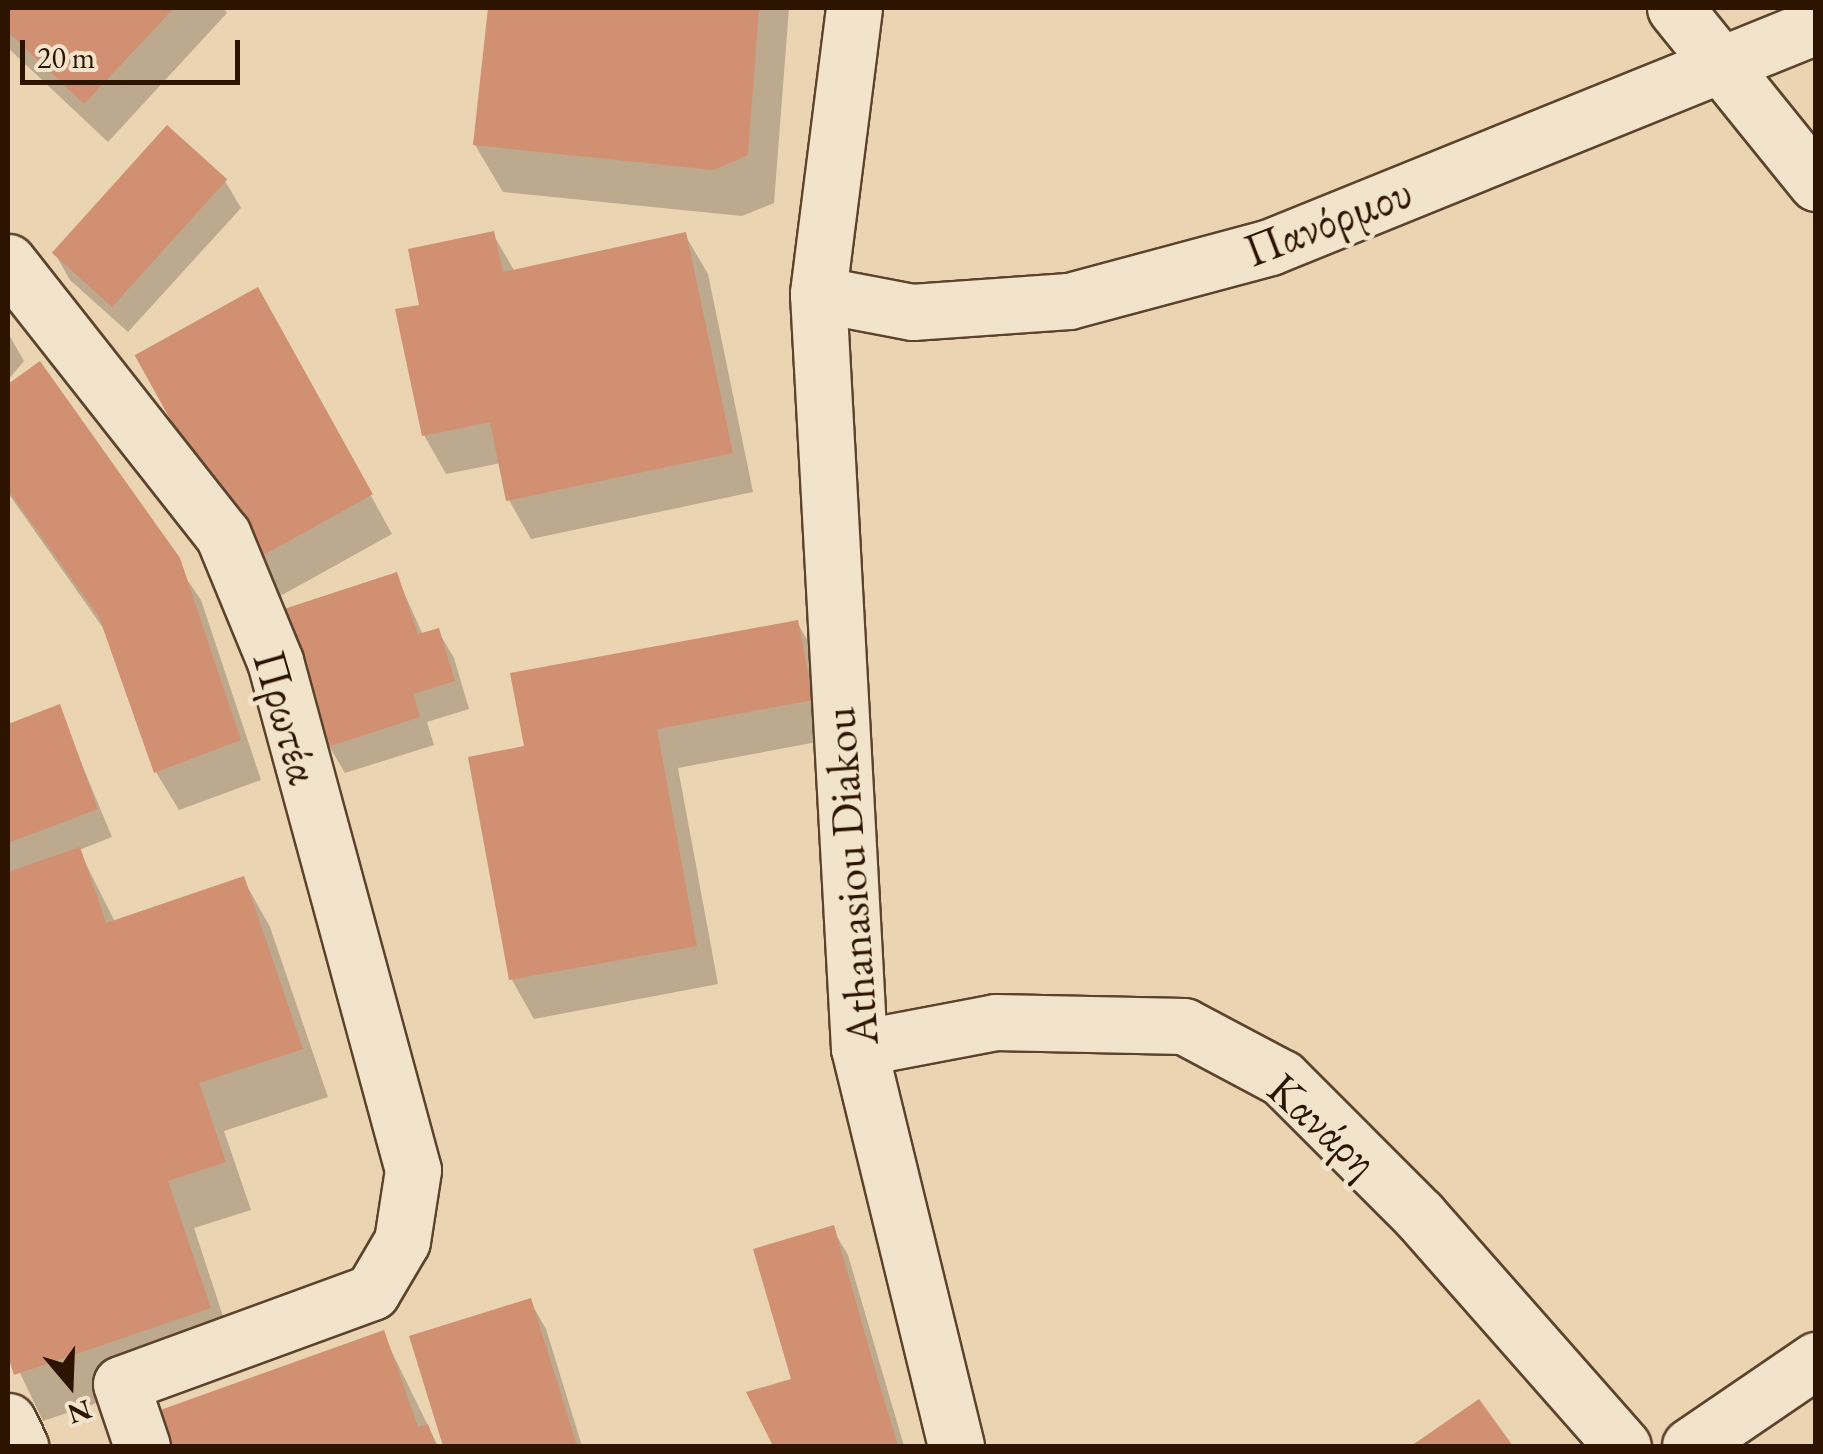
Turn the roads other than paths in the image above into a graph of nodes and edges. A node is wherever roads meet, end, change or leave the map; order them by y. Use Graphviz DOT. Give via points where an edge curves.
graph roads {
  1 [pos="854,8"];
  2 [pos="1675,8"];
  3 [pos="1816,26"];
  4 [pos="1718,66"];
  5 [pos="1816,183"];
  6 [pos="8,262"];
  7 [pos="818,294"];
  8 [pos="858,1048"];
  9 [pos="1816,1360"];
  10 [pos="8,1421"];
  11 [pos="20,1446"];
  12 [pos="142,1446"];
  13 [pos="956,1446"];
  14 [pos="1623,1446"];
  15 [pos="1690,1446"];
  1 -- 7 [label="street, Athanasiou Diakou"];
  2 -- 4 [label="street"];
  3 -- 4 [label="street, Πανόρμου"];
  4 -- 5 [label="street"];
  4 -- 7 [label="street, Πανόρμου" via="1270,247 1069,301 912,312"];
  6 -- 12 [label="street, Πρωτέα" via="223,536 275,661 413,1170 402,1241 372,1292 120,1384"];
  7 -- 8 [label="street, Athanasiou Diakou"];
  8 -- 13 [label="street, Athanasiou Diakou"];
  8 -- 14 [label="street, Κανάρη" via="995,1022 1184,1026 1282,1078 1419,1215"];
  9 -- 15 [label="street"];
  10 -- 11 [label="street"];
}
